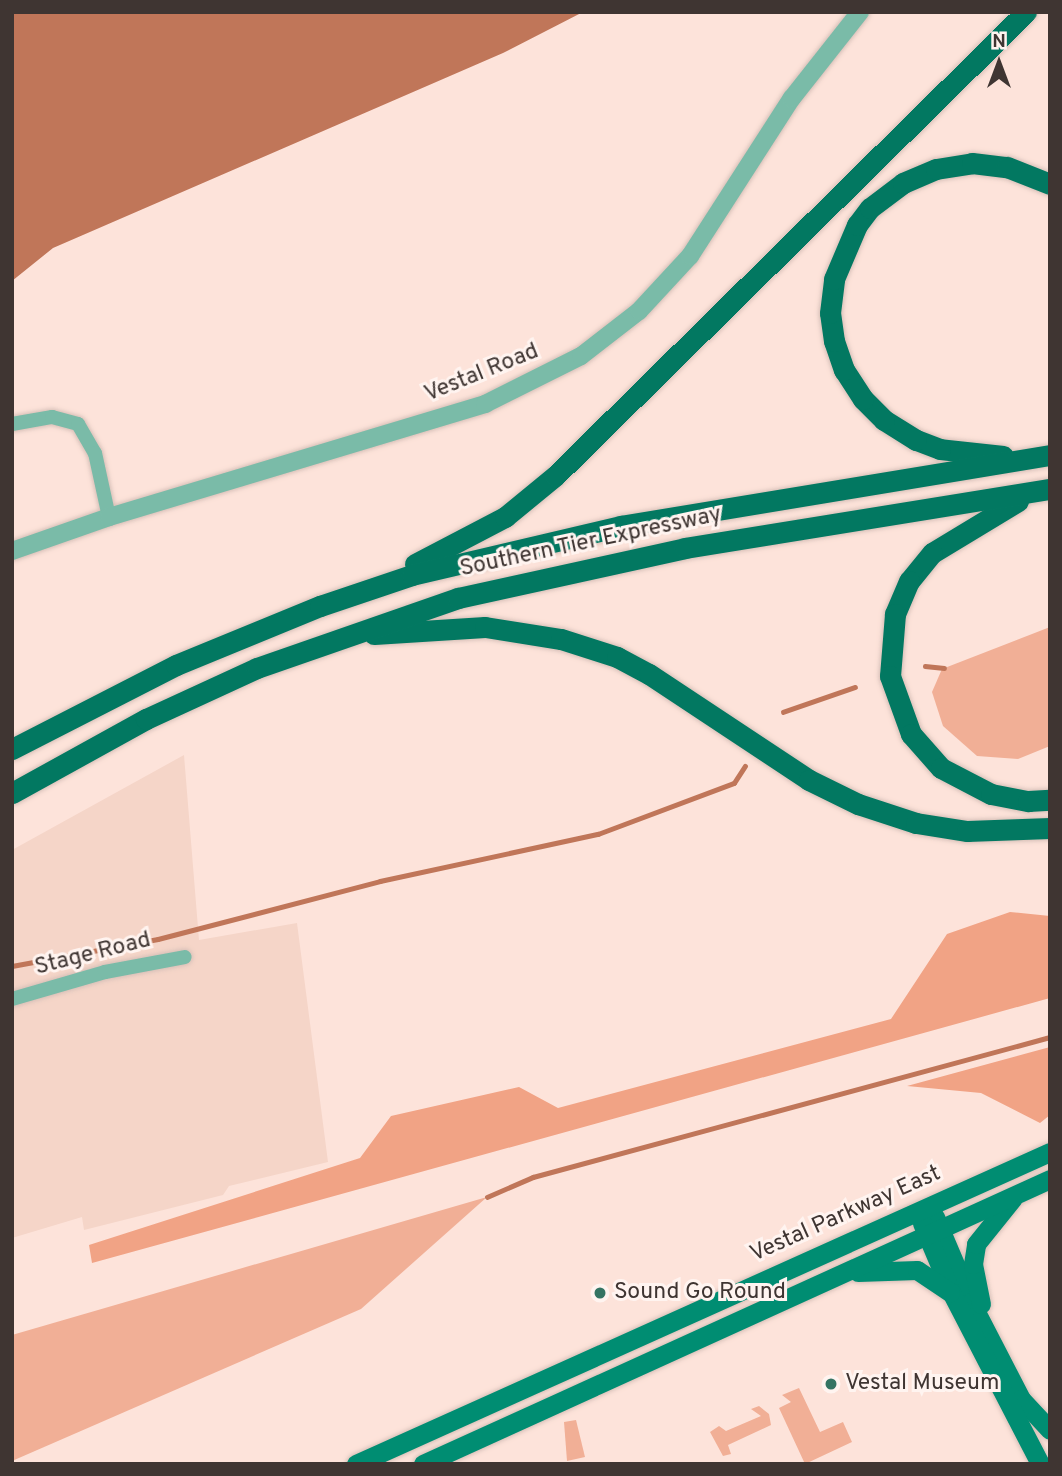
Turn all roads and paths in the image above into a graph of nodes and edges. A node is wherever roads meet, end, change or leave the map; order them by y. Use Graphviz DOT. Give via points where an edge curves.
graph roads {
  1 [pos="860,12"];
  2 [pos="1026,12"];
  3 [pos="1050,184"];
  4 [pos="12,425"];
  5 [pos="1040,457"];
  6 [pos="1043,490"];
  7 [pos="109,517"];
  8 [pos="12,551"];
  9 [pos="320,606"];
  10 [pos="341,636"];
  11 [pos="12,750"];
  12 [pos="12,793"];
  13 [pos="1050,800"];
  14 [pos="1050,828"];
  15 [pos="185,957"];
  16 [pos="12,999"];
  17 [pos="1050,1152"];
  18 [pos="1050,1179"];
  19 [pos="1019,1192"];
  20 [pos="923,1208"];
  21 [pos="933,1231"];
  22 [pos="842,1273"];
  23 [pos="951,1292"];
  24 [pos="992,1342"];
  25 [pos="1050,1430"];
  26 [pos="356,1464"];
  27 [pos="423,1464"];
  28 [pos="1040,1464"];
  1 -- 7 [label="street, Vestal Road" via="798,89 690,256 639,311 581,356 485,404"];
  2 -- 9 [label="highway" via="555,476 505,517 457,545"];
  3 -- 5 [label="highway" via="1007,167 972,163 936,169 903,183 870,208 857,225 834,279 830,313 844,370 863,400 884,420 940,449"];
  4 -- 7 [label="street" via="52,417 78,424 95,453"];
  5 -- 9 [label="highway, Southern Tier Expressway" via="621,526 412,575"];
  6 -- 10 [label="highway, Southern Tier Expressway" via="559,572 458,598"];
  6 -- 13 [label="highway" via="976,522 932,553 916,572 895,614 890,676 911,734 941,768 990,794 1028,802"];
  7 -- 8 [label="street, Vestal Road"];
  9 -- 11 [label="highway, Southern Tier Expressway" via="176,664"];
  10 -- 12 [label="highway, Southern Tier Expressway" via="191,698"];
  10 -- 14 [label="highway" via="485,627 561,639 617,657 649,674 809,780 858,804 916,823 967,831"];
  15 -- 16 [label="street, Stage Road" via="105,972"];
  17 -- 20 [label="main road, Vestal Parkway East"];
  18 -- 19 [label="main road"];
  19 -- 21 [label="main road"];
  19 -- 24 [label="main road" via="976,1244 973,1264"];
  20 -- 21 [label="main road"];
  20 -- 26 [label="main road, Vestal Parkway East"];
  21 -- 22 [label="main road"];
  21 -- 23 [label="main road"];
  21 -- 24 [label="main road"];
  22 -- 23 [label="main road" via="897,1267 917,1270"];
  22 -- 27 [label="main road"];
  23 -- 28 [label="main road"];
  24 -- 25 [label="main road" via="1021,1399"];
}
